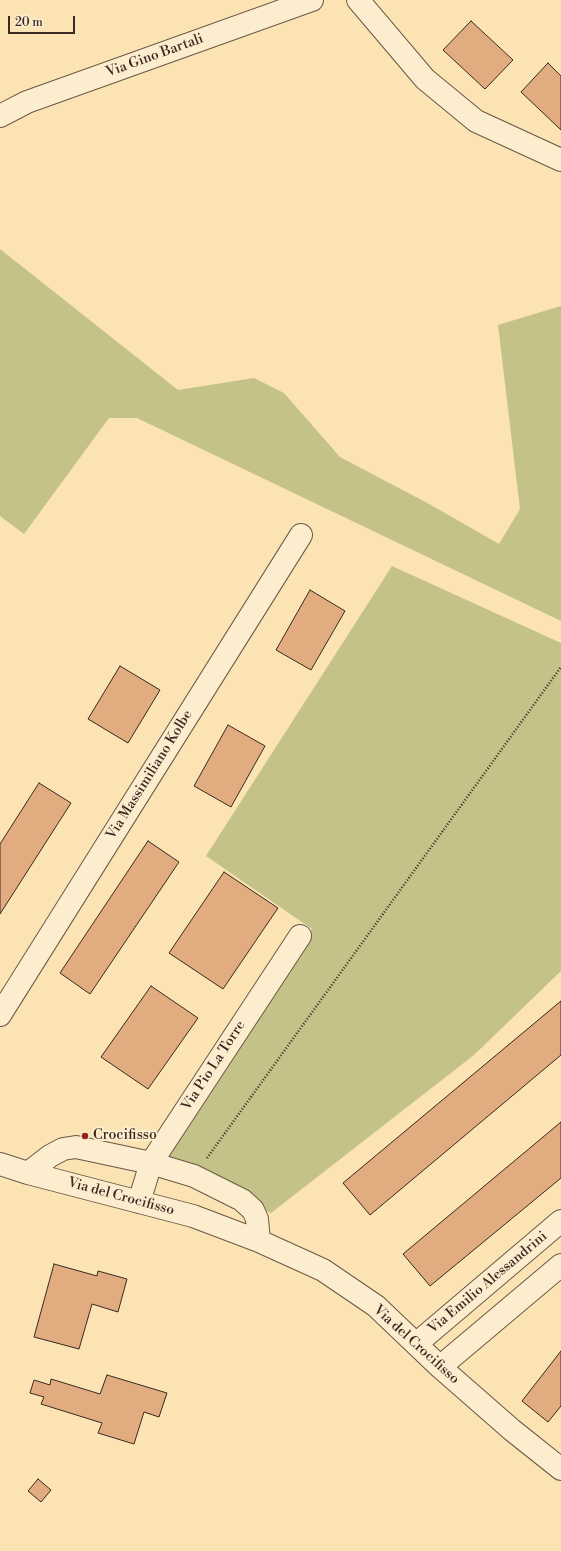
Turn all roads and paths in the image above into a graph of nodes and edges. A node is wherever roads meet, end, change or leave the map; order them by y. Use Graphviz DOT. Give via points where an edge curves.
graph roads {
  1 [pos="312,0"];
  2 [pos="358,0"];
  3 [pos="0,116"];
  4 [pos="561,160"];
  5 [pos="301,535"];
  6 [pos="561,667"];
  7 [pos="300,936"];
  8 [pos="0,1015"];
  9 [pos="151,1163"];
  10 [pos="0,1164"];
  11 [pos="28,1173"];
  12 [pos="194,1176"];
  13 [pos="139,1202"];
  14 [pos="561,1221"];
  15 [pos="259,1241"];
  16 [pos="561,1264"];
  17 [pos="416,1344"];
  18 [pos="440,1367"];
  19 [pos="561,1468"];
  1 -- 3 [label="street, Via Gino Bartali" via="27,102"];
  2 -- 4 [label="street" via="425,79 476,121"];
  5 -- 8 [label="street, Via Massimiliano Kolbe"];
  6 -- 12 [label="path"];
  7 -- 9 [label="street, Via Pio La Torre"];
  9 -- 11 [label="street" via="76,1147 63,1149 50,1156"];
  9 -- 12 [label="street"];
  9 -- 13 [label="street, Via Pio La Torre"];
  10 -- 11 [label="street, Via del Crocifisso"];
  11 -- 13 [label="street, Via del Crocifisso"];
  12 -- 15 [label="street" via="242,1200 253,1210 257,1219"];
  13 -- 15 [label="street, Via del Crocifisso" via="193,1216"];
  14 -- 17 [label="street, Via Emilio Alessandrini"];
  15 -- 17 [label="street, Via del Crocifisso" via="323,1270 376,1306"];
  16 -- 18 [label="street"];
  17 -- 18 [label="street, Via del Crocifisso"];
  18 -- 19 [label="street, Via del Crocifisso" via="512,1430"];
}
